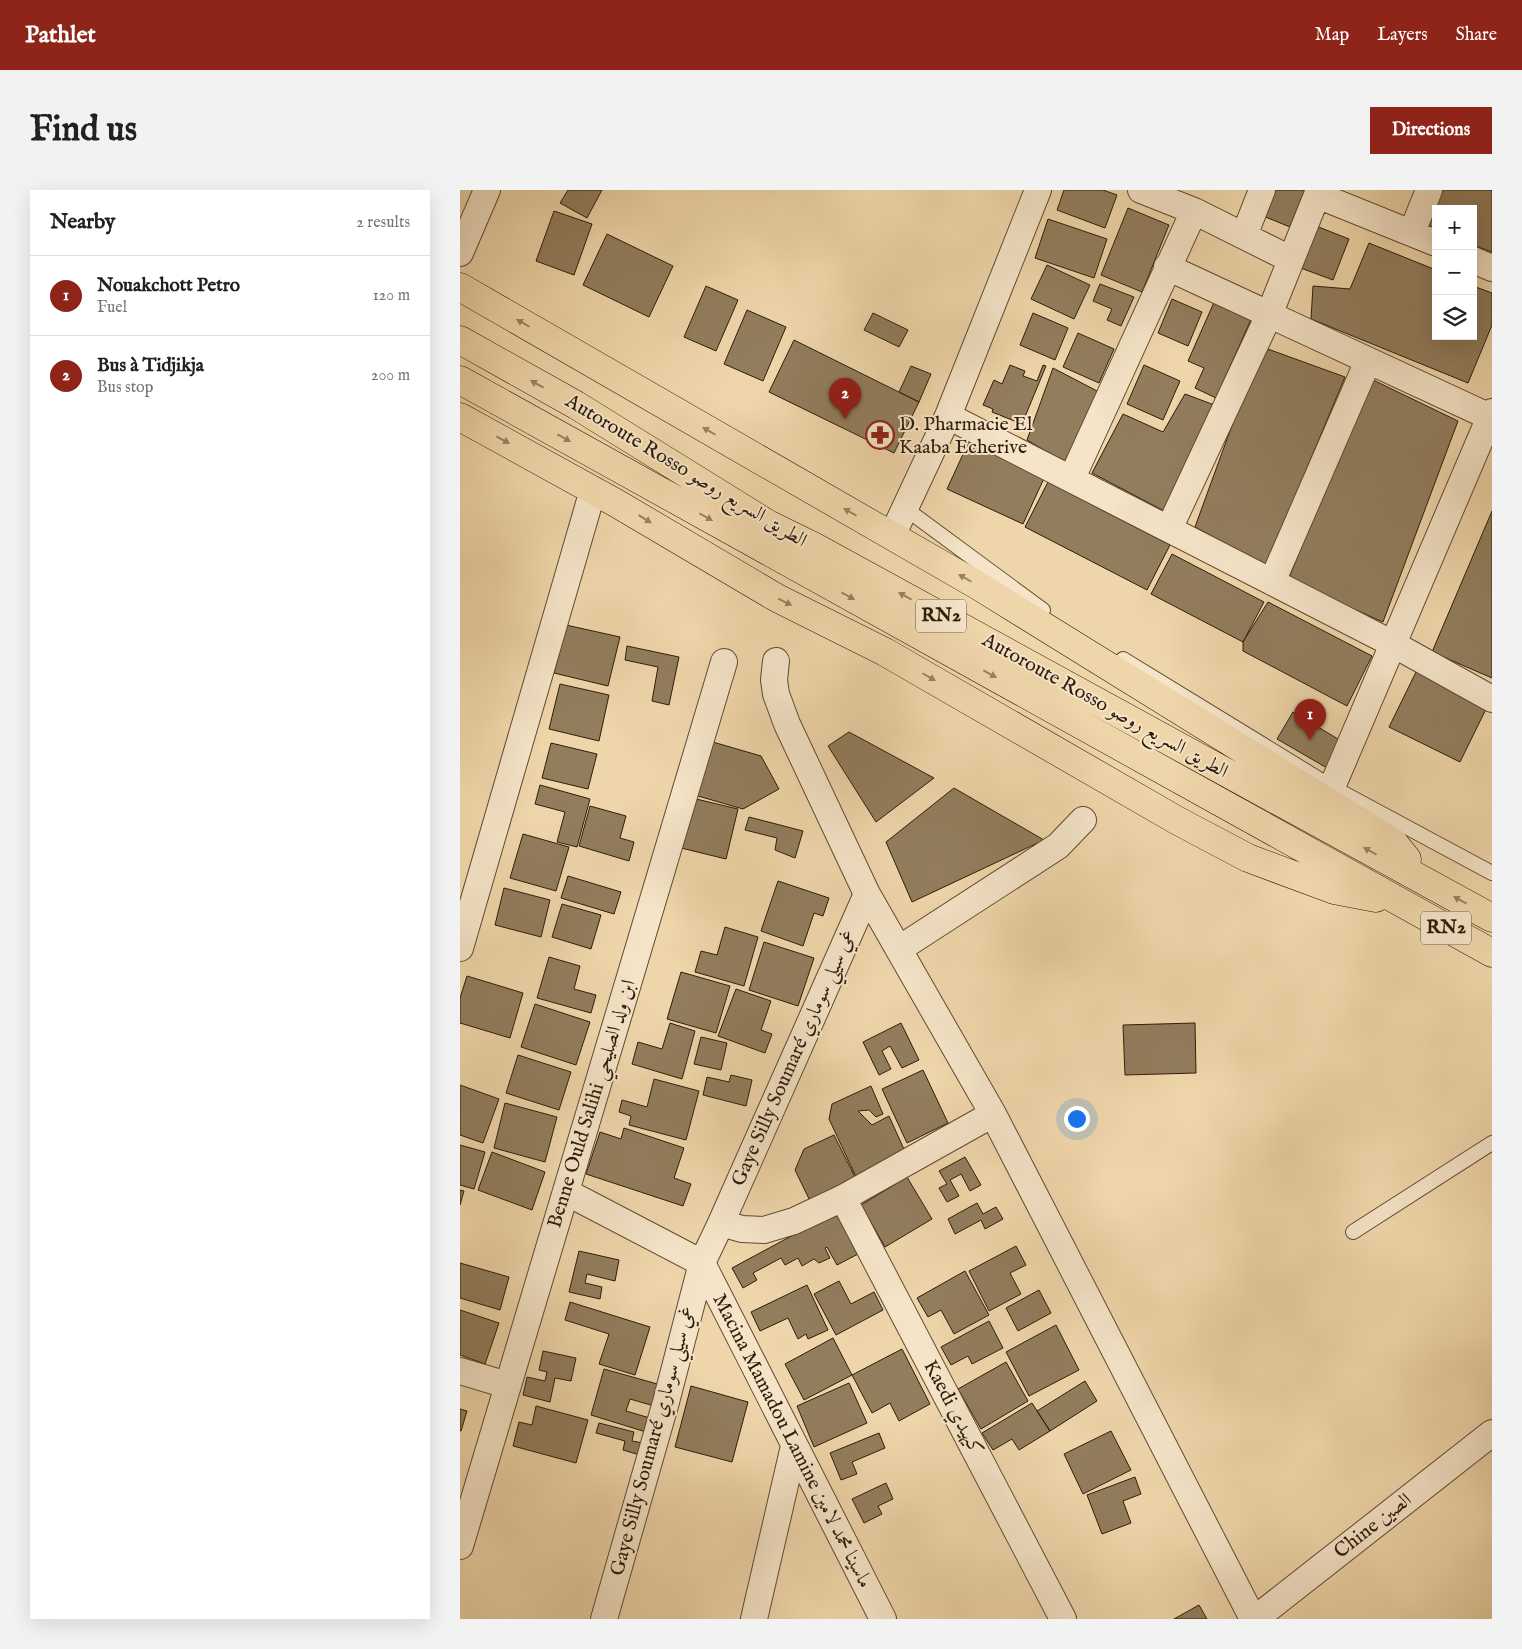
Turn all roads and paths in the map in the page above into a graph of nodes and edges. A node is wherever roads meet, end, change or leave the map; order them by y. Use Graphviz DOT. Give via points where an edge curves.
graph roads {
  1 [pos="487,190"];
  2 [pos="1038,190"];
  3 [pos="1141,190"];
  4 [pos="1262,190"];
  5 [pos="1429,190"];
  6 [pos="1318,192"];
  7 [pos="1194,211"];
  8 [pos="1412,232"];
  9 [pos="1244,236"];
  10 [pos="1432,241"];
  11 [pos="460,253"];
  12 [pos="1290,259"];
  13 [pos="1477,262"];
  14 [pos="1167,267"];
  15 [pos="1492,268"];
  16 [pos="460,287"];
  17 [pos="1269,315"];
  18 [pos="460,340"];
  19 [pos="1368,361"];
  20 [pos="460,380"];
  21 [pos="1491,415"];
  22 [pos="948,416"];
  23 [pos="460,417"];
  24 [pos="1072,478"];
  25 [pos="593,490"];
  26 [pos="906,510"];
  27 [pos="1169,529"];
  28 [pos="892,536"];
  29 [pos="1272,582"];
  30 [pos="1394,644"];
  31 [pos="776,661"];
  32 [pos="724,662"];
  33 [pos="1492,699"];
  34 [pos="1332,787"];
  35 [pos="1083,820"];
  36 [pos="1492,873"];
  37 [pos="1428,883"];
  38 [pos="866,894"];
  39 [pos="1399,902"];
  40 [pos="1492,918"];
  41 [pos="460,948"];
  42 [pos="898,949"];
  43 [pos="1492,953"];
  44 [pos="993,1114"];
  45 [pos="1492,1143"];
  46 [pos="566,1192"];
  47 [pos="843,1198"];
  48 [pos="721,1223"];
  49 [pos="1353,1232"];
  50 [pos="702,1262"];
  51 [pos="460,1371"];
  52 [pos="507,1385"];
  53 [pos="1492,1433"];
  54 [pos="794,1446"];
  55 [pos="460,1546"];
  56 [pos="604,1619"];
  57 [pos="754,1619"];
  58 [pos="883,1619"];
  59 [pos="1063,1619"];
  60 [pos="1254,1619"];
  1 -- 11 [label="street"];
  2 -- 22 [label="street"];
  3 -- 7 [label="street"];
  4 -- 9 [label="street"];
  5 -- 8 [label="street"];
  6 -- 8 [label="street"];
  6 -- 12 [label="street"];
  7 -- 9 [label="street"];
  7 -- 14 [label="street"];
  8 -- 10 [label="street"];
  9 -- 12 [label="street"];
  12 -- 17 [label="street"];
  13 -- 15 [label="street"];
  14 -- 17 [label="street"];
  14 -- 24 [label="street"];
  28 -- 16 [label="highway, one-way"];
  17 -- 19 [label="street"];
  17 -- 27 [label="street"];
  37 -- 18 [label="highway, Autoroute Rosso الطريق السريع روصو / RN2, one-way" via="768,524 576,405"];
  19 -- 21 [label="street"];
  19 -- 29 [label="street"];
  20 -- 39 [label="highway, Autoroute Rosso الطريق السريع روصو / RN2, one-way"];
  21 -- 30 [label="street"];
  22 -- 24 [label="street"];
  22 -- 26 [label="street"];
  23 -- 25 [label="highway, one-way"];
  24 -- 27 [label="street"];
  25 -- 39 [label="highway, one-way" via="777,598 885,652 1248,858 1334,890"];
  25 -- 41 [label="street"];
  26 -- 28 [label="street"];
  26 -- 34 [label="lane" via="1032,604"];
  27 -- 29 [label="street"];
  37 -- 28 [label="highway, one-way" via="1394,843 977,585"];
  29 -- 30 [label="street"];
  30 -- 33 [label="street"];
  30 -- 34 [label="street"];
  31 -- 38 [label="street" via="776,694 787,724"];
  32 -- 46 [label="street, Benne Ould Salihi ابن ولد الصليحي"];
  34 -- 36 [label="lane"];
  35 -- 42 [label="street" via="1058,846"];
  40 -- 37 [label="highway, Autoroute Rosso الطريق السريع روصو / RN2, one-way"];
  38 -- 42 [label="street"];
  38 -- 48 [label="street, Gaye Silly Soumaré غي سيلي سوماري"];
  39 -- 43 [label="highway, Autoroute Rosso الطريق السريع روصو / RN2"];
  42 -- 44 [label="street"];
  44 -- 47 [label="street"];
  44 -- 60 [label="street"];
  45 -- 49 [label="lane"];
  46 -- 50 [label="street"];
  46 -- 52 [label="street, Benne Ould Salihi ابن ولد الصليحي"];
  47 -- 48 [label="street" via="794,1221 764,1230 742,1229"];
  47 -- 59 [label="street, Kaedi كيهيدي"];
  48 -- 50 [label="street, Gaye Silly Soumaré غي سيلي سوماري"];
  50 -- 54 [label="street, Macina Mamadou Lamine ماسينا محمد لامين"];
  50 -- 56 [label="street, Gaye Silly Soumaré غي سيلي سوماري"];
  51 -- 52 [label="street"];
  52 -- 55 [label="street, Benne Ould Salihi ابن ولد الصليحي"];
  53 -- 60 [label="street, Chine الصين"];
  54 -- 57 [label="street"];
  54 -- 58 [label="street, Macina Mamadou Lamine ماسينا محمد لامين"];
}
